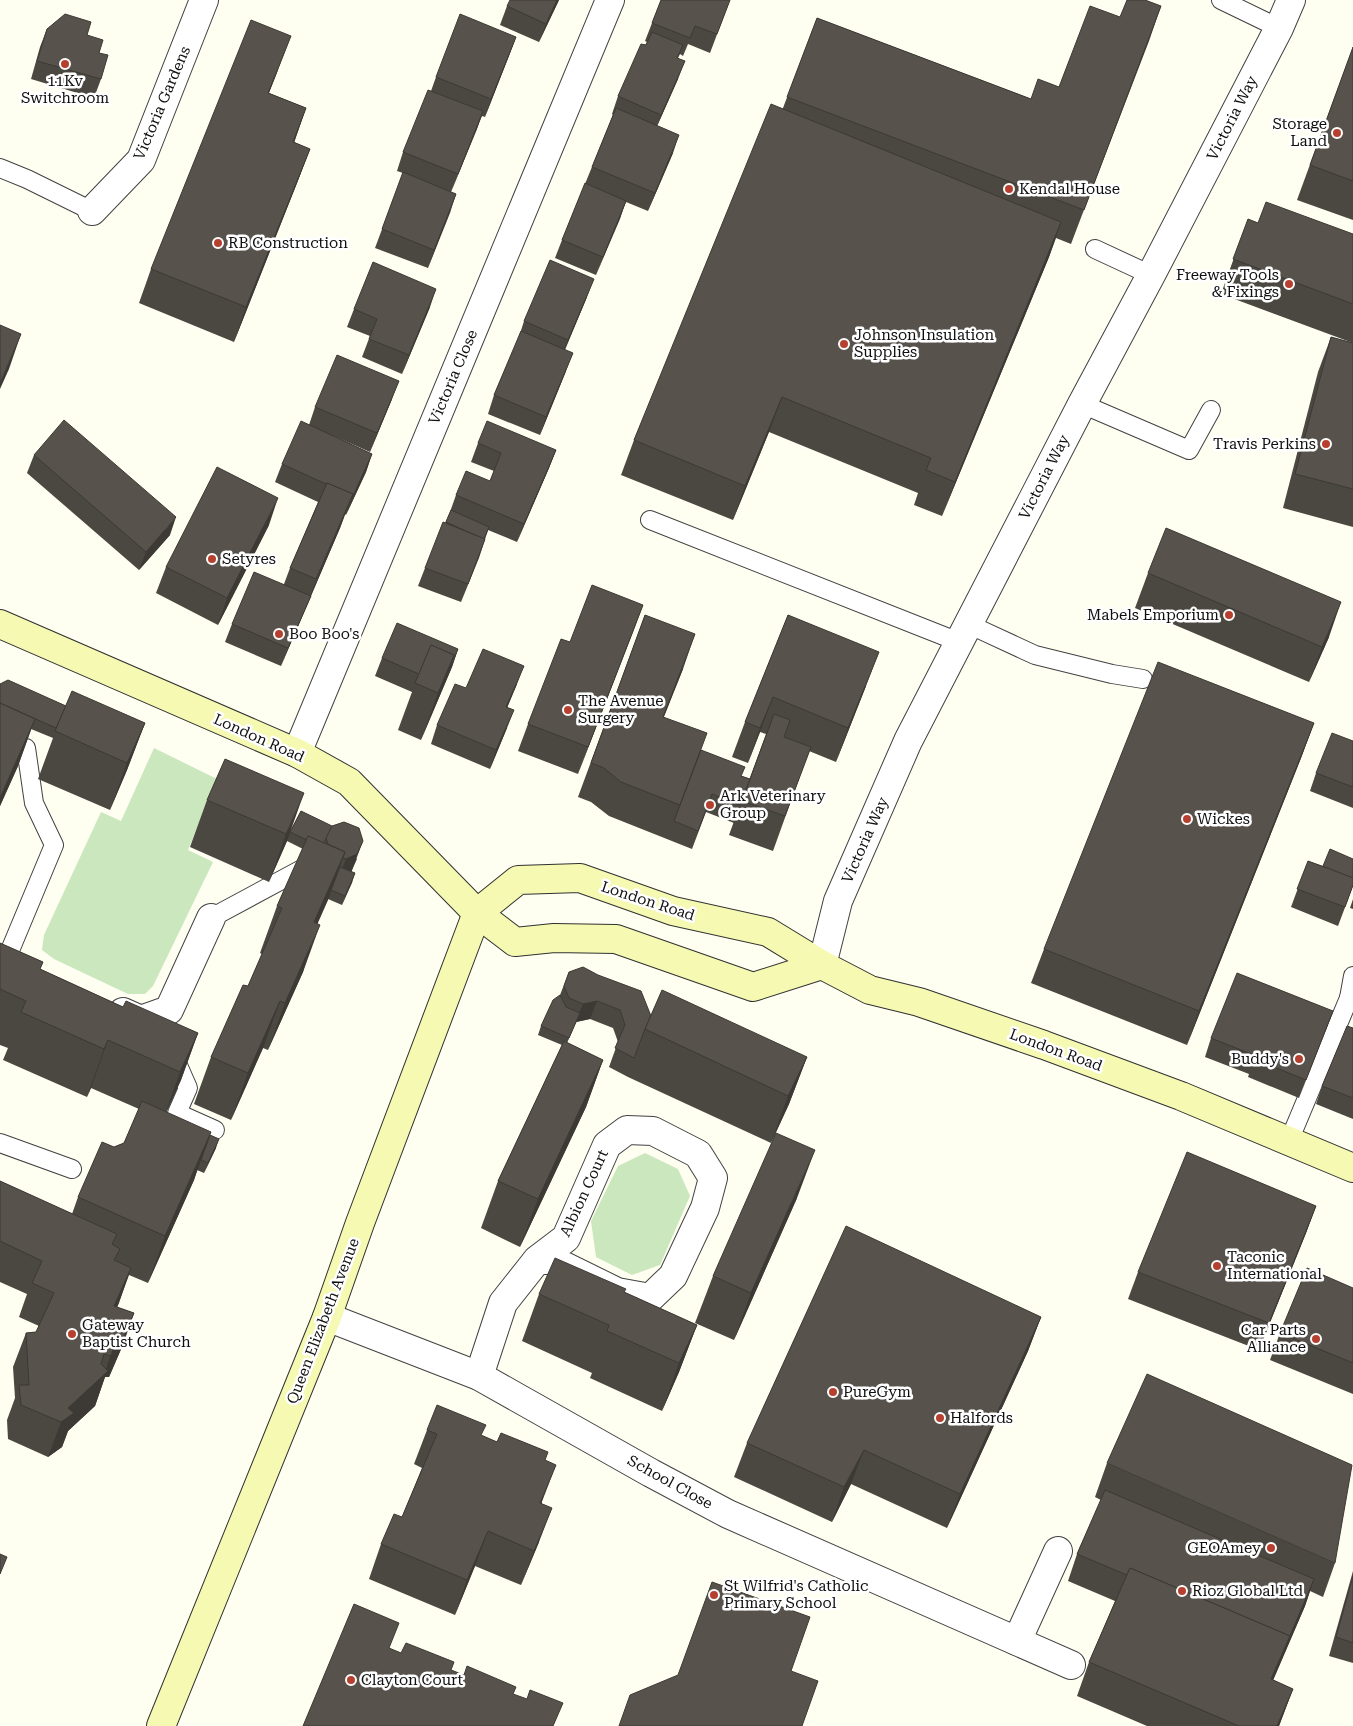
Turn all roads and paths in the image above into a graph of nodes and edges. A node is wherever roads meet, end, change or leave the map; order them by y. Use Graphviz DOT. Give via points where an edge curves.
graph roads {
  1 [pos="204,0"];
  2 [pos="610,0"];
  3 [pos="1222,0"];
  4 [pos="1291,0"];
  5 [pos="1279,28"];
  6 [pos="0,168"];
  7 [pos="92,210"];
  8 [pos="1095,249"];
  9 [pos="1151,274"];
  10 [pos="1082,404"];
  11 [pos="1211,410"];
  12 [pos="650,520"];
  13 [pos="0,624"];
  14 [pos="963,633"];
  15 [pos="1143,679"];
  16 [pos="26,748"];
  17 [pos="297,753"];
  18 [pos="302,869"];
  19 [pos="477,913"];
  20 [pos="211,918"];
  21 [pos="3,959"];
  22 [pos="822,965"];
  23 [pos="31,971"];
  24 [pos="1353,976"];
  25 [pos="1351,998"];
  26 [pos="98,1001"];
  27 [pos="156,1031"];
  28 [pos="216,1130"];
  29 [pos="1289,1141"];
  30 [pos="0,1142"];
  31 [pos="1353,1168"];
  32 [pos="72,1169"];
  33 [pos="537,1260"];
  34 [pos="327,1317"];
  35 [pos="479,1376"];
  36 [pos="1058,1551"];
  37 [pos="1018,1641"];
  38 [pos="1070,1665"];
  39 [pos="161,1726"];
  1 -- 7 [label="street, Victoria Gardens" via="141,160"];
  2 -- 17 [label="street, Victoria Close"];
  3 -- 5 [label="lane"];
  4 -- 5 [label="street, Victoria Way"];
  5 -- 9 [label="street, Victoria Way"];
  6 -- 7 [label="lane, Victoria Gardens"];
  8 -- 9 [label="lane"];
  9 -- 10 [label="street, Victoria Way"];
  10 -- 11 [label="lane" via="1189,450"];
  10 -- 14 [label="street, Victoria Way"];
  12 -- 14 [label="lane"];
  13 -- 17 [label="main road, London Road"];
  14 -- 15 [label="lane" via="1035,655"];
  14 -- 22 [label="street, Victoria Way" via="908,741 838,901"];
  16 -- 21 [label="lane" via="34,802 54,845"];
  17 -- 19 [label="main road, London Road" via="349,782"];
  18 -- 20 [label="lane"];
  19 -- 22 [label="main road, London Road" via="515,942 554,938 616,939 753,987"];
  19 -- 22 [label="main road, London Road" via="518,880 580,878 673,911 768,932"];
  19 -- 34 [label="main road, Queen Elizabeth Avenue"];
  20 -- 27 [label="street"];
  21 -- 23 [label="street"];
  22 -- 29 [label="main road, London Road" via="870,990 919,1002 1044,1045"];
  24 -- 25 [label="lane"];
  25 -- 29 [label="lane"];
  26 -- 27 [label="street"];
  27 -- 28 [label="lane" via="188,1088 177,1113"];
  29 -- 31 [label="main road, London Road"];
  30 -- 32 [label="lane"];
  33 -- 33 [label="street, Albion Court" via="566,1238 607,1145 627,1130 653,1131 698,1154 714,1178 705,1208 673,1276 650,1298 618,1292 552,1260"];
  33 -- 35 [label="street, Albion Court" via="503,1303"];
  34 -- 35 [label="street, School Close"];
  34 -- 39 [label="main road, Queen Elizabeth Avenue"];
  35 -- 37 [label="street, School Close" via="728,1514"];
  36 -- 37 [label="street"];
  37 -- 38 [label="street, School Close"];
}
